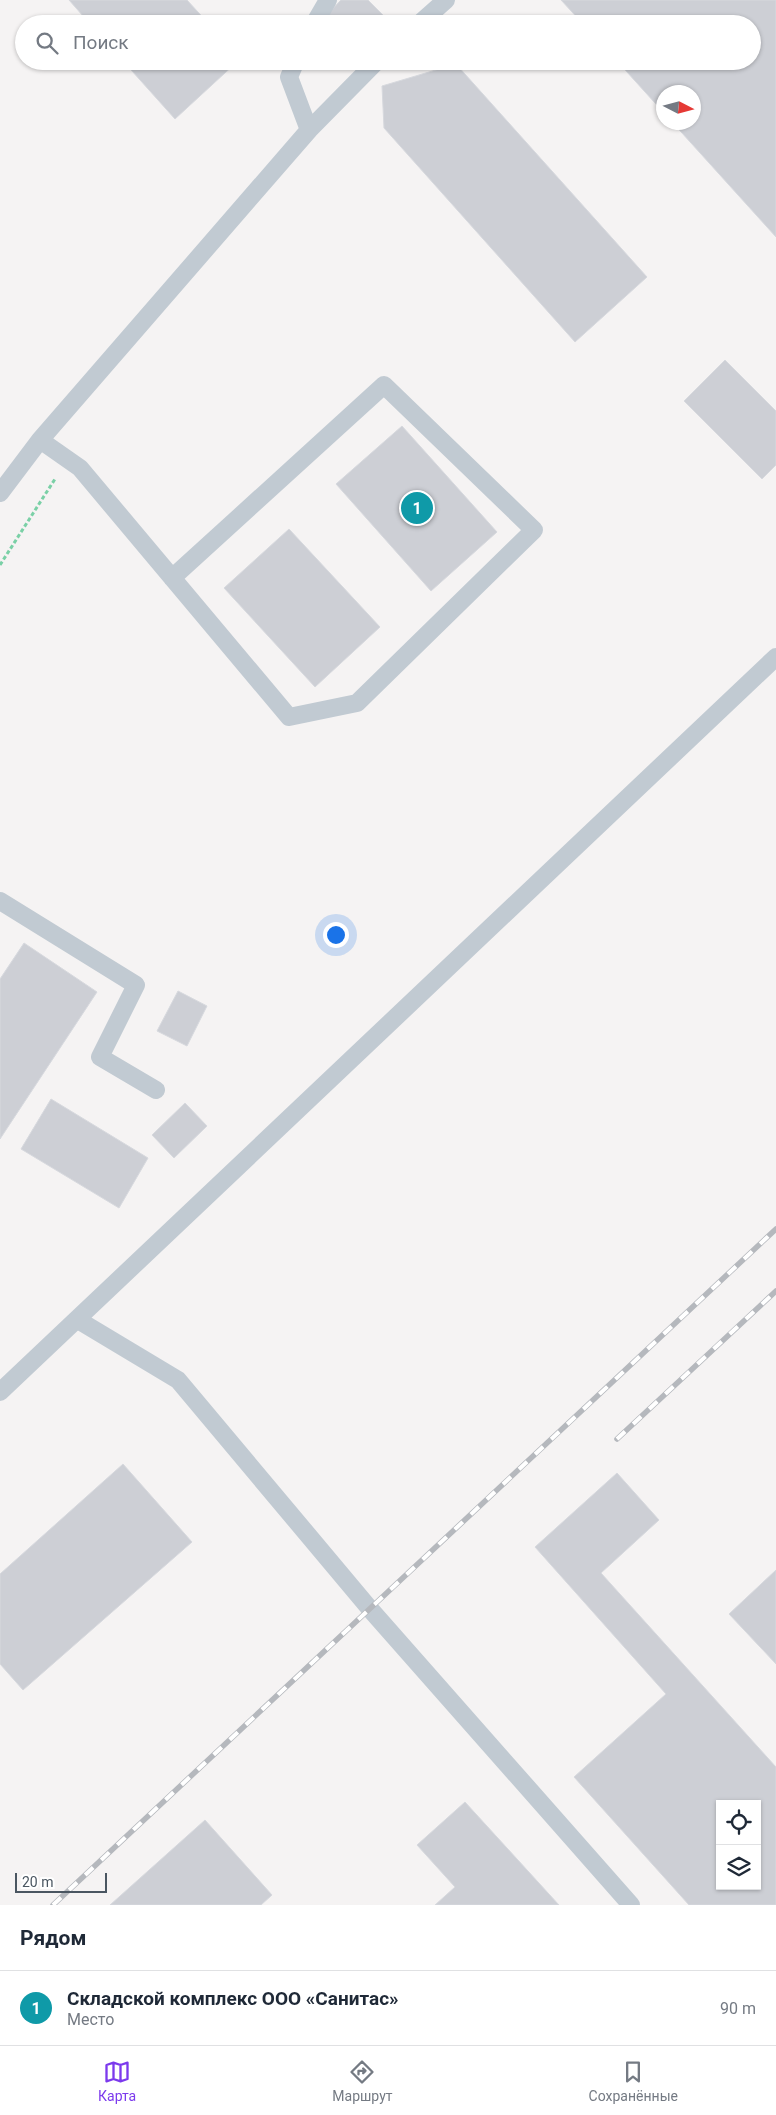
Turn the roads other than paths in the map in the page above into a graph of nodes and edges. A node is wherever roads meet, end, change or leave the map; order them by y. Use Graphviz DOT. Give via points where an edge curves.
graph roads {
  1 [pos="328,0"];
  2 [pos="446,0"];
  3 [pos="319,15"];
  4 [pos="429,15"];
  5 [pos="293,70"];
  6 [pos="368,70"];
  7 [pos="309,130"];
  8 [pos="40,440"];
  9 [pos="0,493"];
  10 [pos="172,578"];
  11 [pos="776,657"];
  12 [pos="0,901"];
  13 [pos="156,1090"];
  14 [pos="78,1320"];
  15 [pos="0,1392"];
  16 [pos="631,1905"];
  1 -- 3 [label="lane"];
  2 -- 4 [label="lane"];
  5 -- 7 [label="lane" via="290,77"];
  6 -- 7 [label="lane"];
  7 -- 8 [label="lane"];
  8 -- 9 [label="lane"];
  8 -- 10 [label="lane" via="80,468"];
  10 -- 10 [label="lane" via="289,717 357,703 534,530 384,385"];
  11 -- 14 [label="lane"];
  12 -- 13 [label="lane" via="136,985 100,1057"];
  14 -- 15 [label="lane"];
  14 -- 16 [label="lane" via="178,1380 370,1608"];
}
